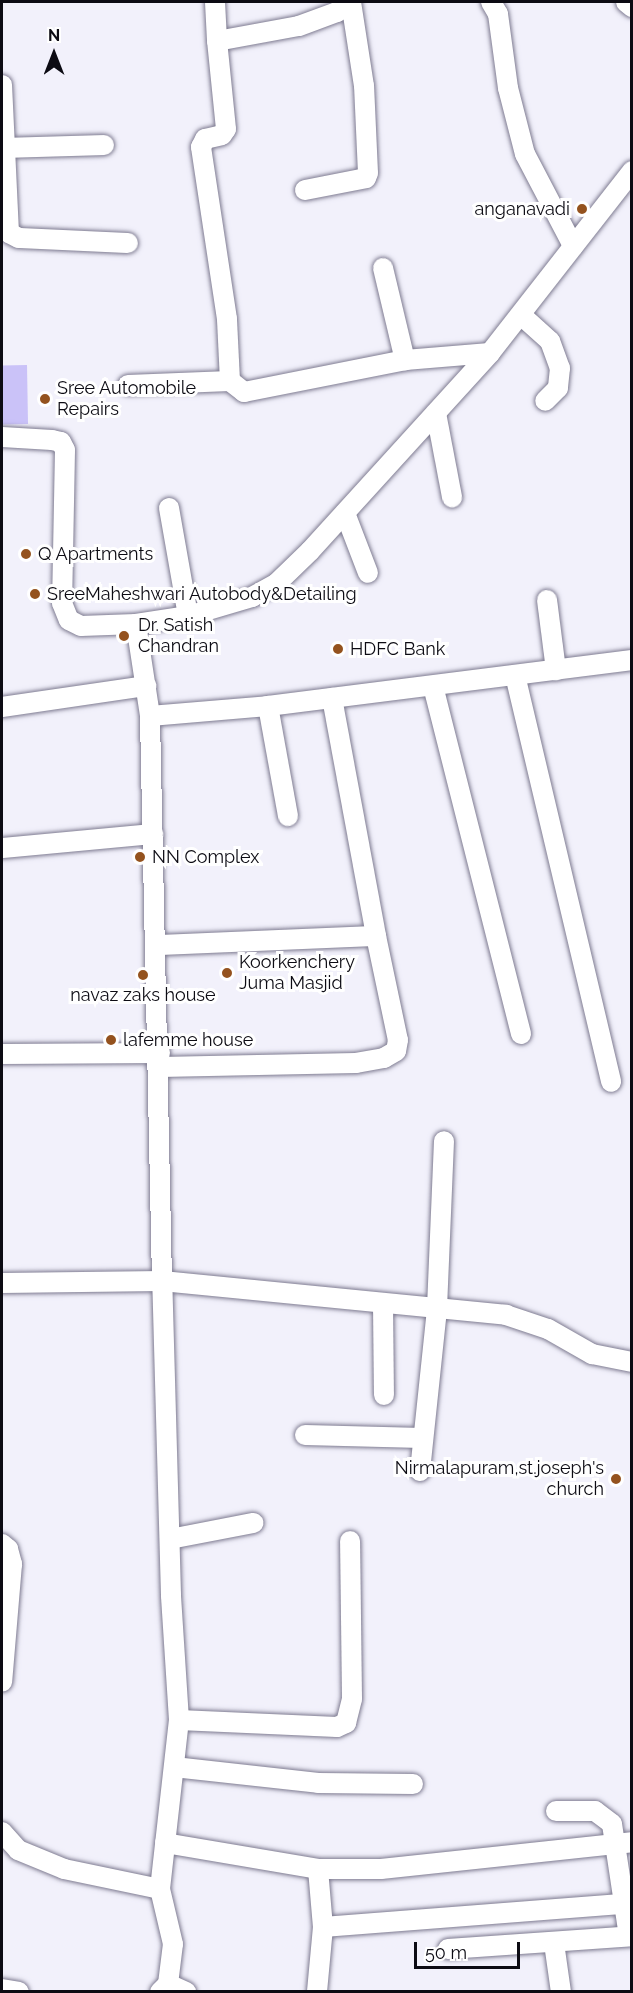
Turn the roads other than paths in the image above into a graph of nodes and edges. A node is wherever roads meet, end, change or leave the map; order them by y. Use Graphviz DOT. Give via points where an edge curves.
graph roads {
  1 [pos="215,2"];
  2 [pos="351,2"];
  3 [pos="491,2"];
  4 [pos="626,2"];
  5 [pos="632,8"];
  6 [pos="218,41"];
  7 [pos="2,85"];
  8 [pos="2,106"];
  9 [pos="104,145"];
  10 [pos="4,148"];
  11 [pos="632,171"];
  12 [pos="305,190"];
  13 [pos="128,243"];
  14 [pos="573,246"];
  15 [pos="383,268"];
  16 [pos="521,315"];
  17 [pos="490,353"];
  18 [pos="405,360"];
  19 [pos="230,381"];
  20 [pos="128,385"];
  21 [pos="545,401"];
  22 [pos="436,413"];
  23 [pos="2,437"];
  24 [pos="452,497"];
  25 [pos="169,508"];
  26 [pos="345,513"];
  27 [pos="368,573"];
  28 [pos="547,600"];
  29 [pos="188,616"];
  30 [pos="136,624"];
  31 [pos="632,660"];
  32 [pos="556,670"];
  33 [pos="515,675"];
  34 [pos="146,686"];
  35 [pos="433,686"];
  36 [pos="332,698"];
  37 [pos="268,706"];
  38 [pos="2,707"];
  39 [pos="150,716"];
  40 [pos="288,816"];
  41 [pos="153,834"];
  42 [pos="2,848"];
  43 [pos="376,936"];
  44 [pos="158,945"];
  45 [pos="521,1034"];
  46 [pos="2,1054"];
  47 [pos="160,1060"];
  48 [pos="611,1082"];
  49 [pos="444,1141"];
  50 [pos="162,1281"];
  51 [pos="2,1282"];
  52 [pos="383,1304"];
  53 [pos="437,1308"];
  54 [pos="632,1362"];
  55 [pos="384,1395"];
  56 [pos="305,1436"];
  57 [pos="422,1438"];
  58 [pos="420,1471"];
  59 [pos="253,1523"];
  60 [pos="170,1539"];
  61 [pos="350,1541"];
  62 [pos="2,1544"];
  63 [pos="2,1682"];
  64 [pos="179,1720"];
  65 [pos="174,1767"];
  66 [pos="413,1784"];
  67 [pos="556,1811"];
  68 [pos="2,1832"];
  69 [pos="165,1843"];
  70 [pos="624,1843"];
  71 [pos="318,1869"];
  72 [pos="160,1890"];
  73 [pos="624,1904"];
  74 [pos="323,1927"];
  75 [pos="630,1936"];
  76 [pos="554,1943"];
  77 [pos="448,1949"];
  78 [pos="164,1988"];
  79 [pos="2,1989"];
  80 [pos="19,1992"];
  81 [pos="186,1992"];
  82 [pos="317,1992"];
  83 [pos="561,1992"];
  1 -- 6 [label="street"];
  2 -- 6 [label="street" via="299,26"];
  2 -- 12 [label="street" via="364,86 368,173 366,178"];
  3 -- 14 [label="street" via="498,14 508,88 525,154"];
  4 -- 5 [label="street"];
  6 -- 19 [label="street" via="226,129 222,135 205,139 201,147 226,319"];
  7 -- 8 [label="street"];
  8 -- 10 [label="street"];
  9 -- 10 [label="street"];
  10 -- 13 [label="street" via="9,233 19,238"];
  11 -- 14 [label="street"];
  14 -- 16 [label="street"];
  15 -- 18 [label="street"];
  16 -- 17 [label="street"];
  16 -- 21 [label="street" via="550,341 560,368 558,388"];
  17 -- 18 [label="street"];
  17 -- 22 [label="street"];
  18 -- 19 [label="street" via="244,392"];
  19 -- 20 [label="street"];
  22 -- 24 [label="street"];
  22 -- 26 [label="street"];
  23 -- 30 [label="street" via="52,440 61,442 65,450 62,603 69,620 81,626"];
  25 -- 29 [label="street"];
  26 -- 27 [label="street"];
  26 -- 29 [label="street" via="277,583 252,597"];
  28 -- 32 [label="street"];
  29 -- 30 [label="street"];
  30 -- 34 [label="street"];
  31 -- 32 [label="street"];
  32 -- 33 [label="street"];
  33 -- 35 [label="street"];
  33 -- 48 [label="street"];
  34 -- 38 [label="street"];
  34 -- 39 [label="street"];
  35 -- 36 [label="street"];
  35 -- 45 [label="street"];
  36 -- 37 [label="street"];
  36 -- 43 [label="street"];
  37 -- 39 [label="street"];
  37 -- 40 [label="street"];
  39 -- 41 [label="street"];
  41 -- 42 [label="street"];
  41 -- 44 [label="street"];
  43 -- 44 [label="street"];
  43 -- 47 [label="street" via="398,1040 396,1052 384,1059 356,1063"];
  44 -- 47 [label="street"];
  46 -- 47 [label="street"];
  47 -- 50 [label="street"];
  49 -- 53 [label="street"];
  50 -- 51 [label="street"];
  50 -- 52 [label="street"];
  50 -- 60 [label="street"];
  52 -- 53 [label="street"];
  52 -- 55 [label="street"];
  53 -- 54 [label="street" via="506,1315 548,1329 592,1354"];
  53 -- 57 [label="street"];
  56 -- 57 [label="street"];
  57 -- 58 [label="street"];
  59 -- 60 [label="street"];
  60 -- 64 [label="street"];
  61 -- 64 [label="street" via="352,1699 346,1723 337,1727"];
  62 -- 63 [label="street" via="12,1564"];
  64 -- 65 [label="street"];
  65 -- 66 [label="street" via="318,1783"];
  65 -- 69 [label="street"];
  67 -- 70 [label="street" via="595,1811 604,1815"];
  68 -- 72 [label="street" via="18,1850 64,1869"];
  69 -- 71 [label="street"];
  69 -- 72 [label="street"];
  70 -- 71 [label="street" via="381,1869"];
  70 -- 73 [label="street"];
  71 -- 74 [label="street"];
  72 -- 78 [label="street" via="173,1944"];
  73 -- 74 [label="street"];
  73 -- 75 [label="street"];
  74 -- 82 [label="street"];
  75 -- 76 [label="street"];
  76 -- 77 [label="street"];
  76 -- 83 [label="street"];
  78 -- 81 [label="street"];
  79 -- 80 [label="street"];
}
